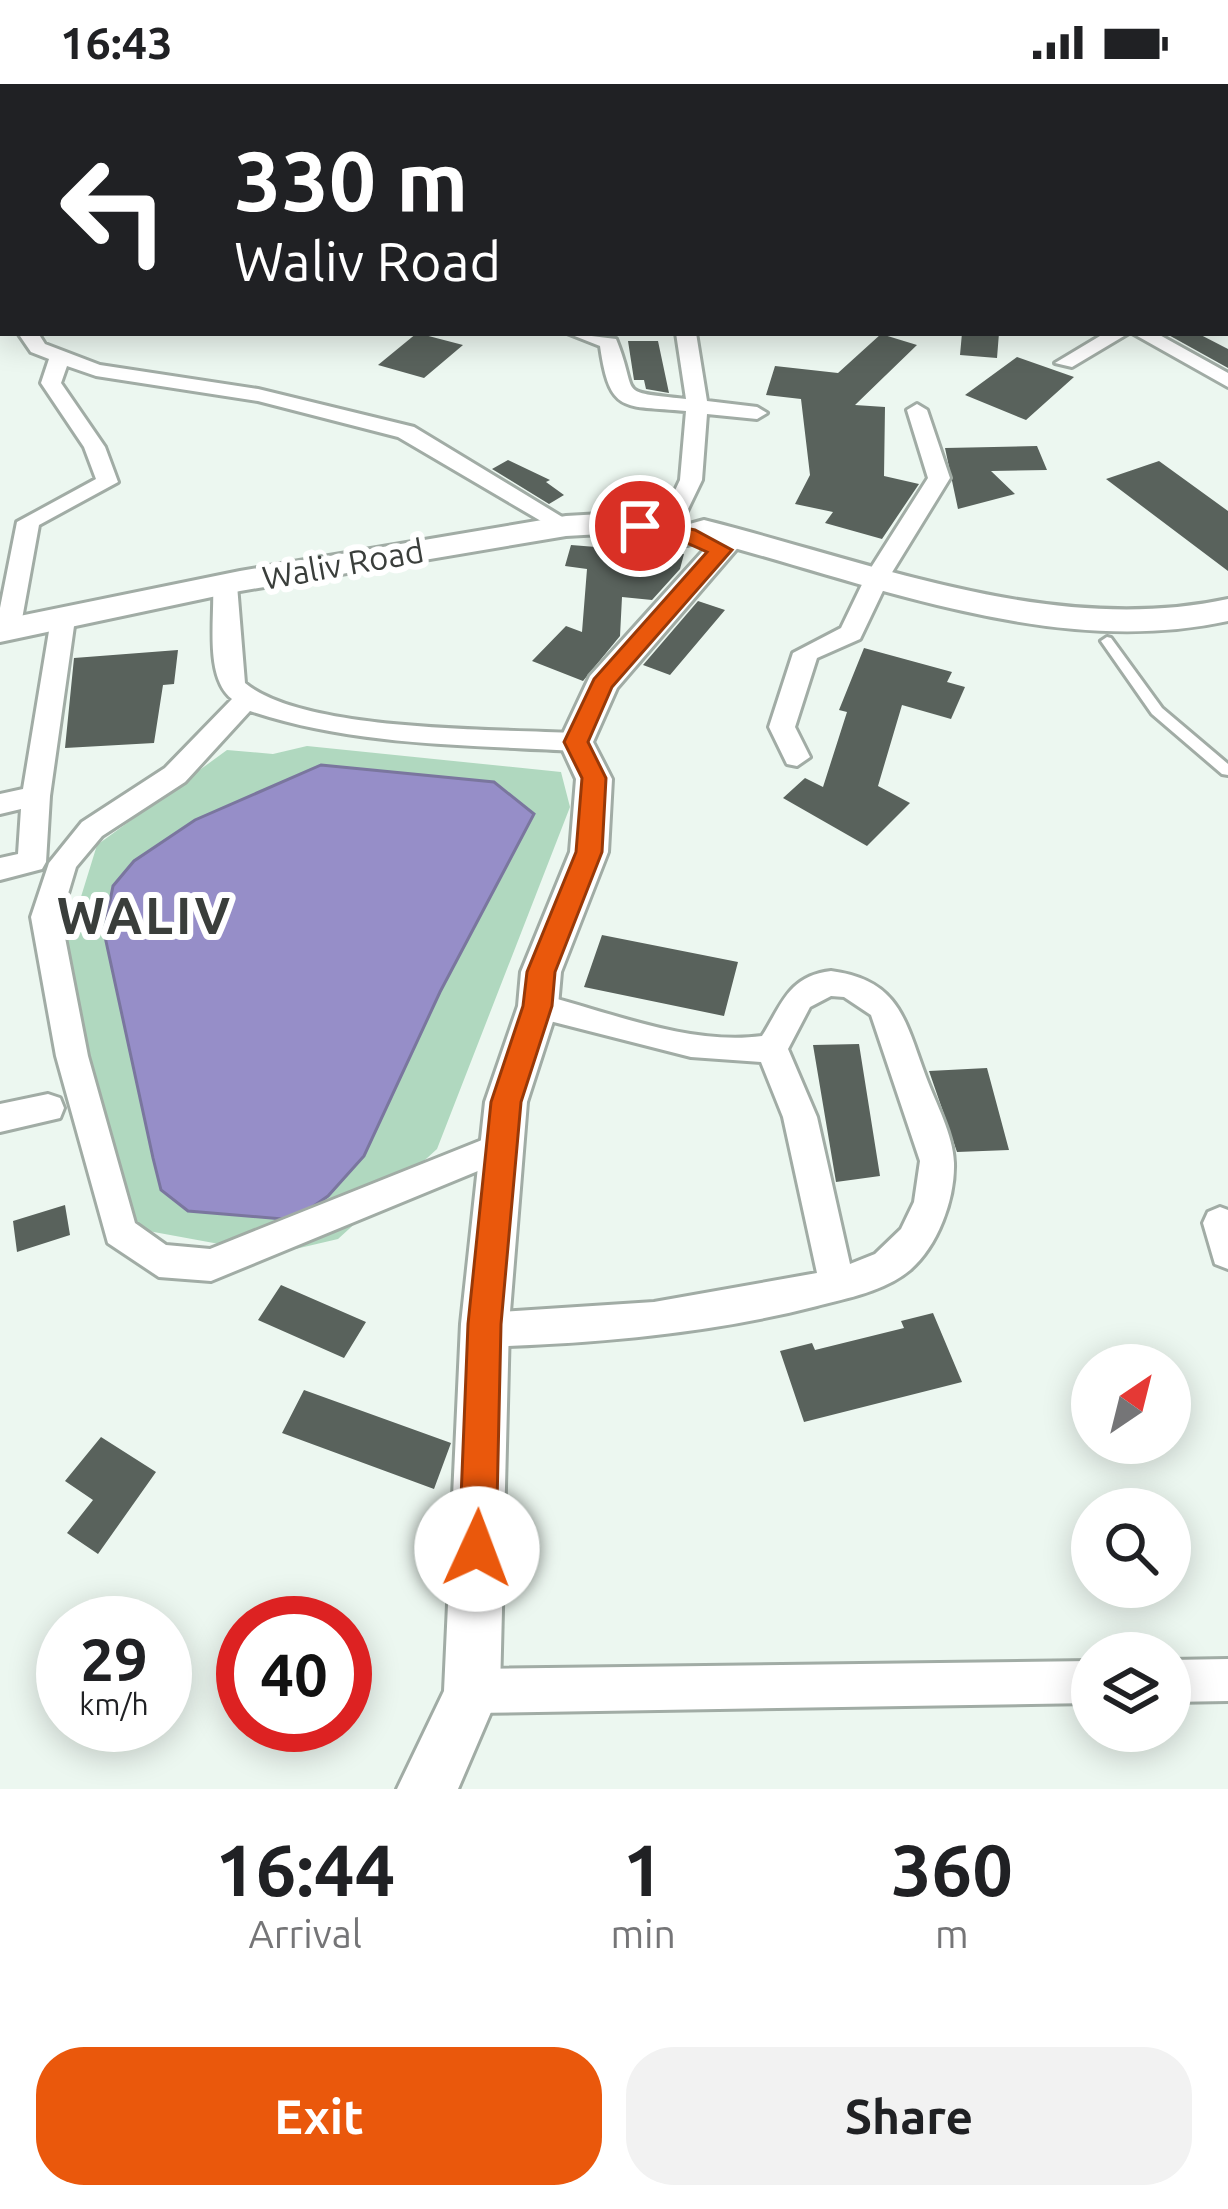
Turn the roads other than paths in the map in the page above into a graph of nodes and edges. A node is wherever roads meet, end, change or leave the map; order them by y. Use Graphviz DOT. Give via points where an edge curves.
graph roads {
  1 [pos="30,336"];
  2 [pos="587,336"];
  3 [pos="686,336"];
  4 [pos="1114,336"];
  5 [pos="1147,336"];
  6 [pos="58,359"];
  7 [pos="1064,363"];
  8 [pos="1228,381"];
  9 [pos="697,403"];
  10 [pos="917,410"];
  11 [pos="758,412"];
  12 [pos="566,526"];
  13 [pos="702,538"];
  14 [pos="877,582"];
  15 [pos="225,585"];
  16 [pos="1228,610"];
  17 [pos="63,619"];
  18 [pos="4,631"];
  19 [pos="1228,634"];
  20 [pos="1107,641"];
  21 [pos="246,700"];
  22 [pos="576,742"];
  23 [pos="796,757"];
  24 [pos="1227,771"];
  25 [pos="36,796"];
  26 [pos="0,804"];
  27 [pos="0,869"];
  28 [pos="538,1006"];
  29 [pos="771,1048"];
  30 [pos="48,1108"];
  31 [pos="0,1118"];
  32 [pos="502,1146"];
  33 [pos="838,1284"];
  34 [pos="484,1330"];
  35 [pos="1228,1680"];
  36 [pos="1191,1681"];
  37 [pos="1071,1682"];
  38 [pos="472,1691"];
  39 [pos="426,1789"];
  1 -- 6 [label="street"];
  2 -- 9 [label="street" via="609,343 619,394"];
  3 -- 9 [label="street"];
  4 -- 7 [label="street"];
  5 -- 8 [label="street"];
  6 -- 12 [label="street" via="406,432"];
  6 -- 18 [label="street" via="51,383 109,472 107,482 28,522"];
  9 -- 11 [label="street"];
  9 -- 13 [label="street" via="691,480"];
  10 -- 14 [label="street" via="939,478"];
  12 -- 13 [label="main road, Waliv Road" via="620,523"];
  12 -- 15 [label="main road, Waliv Road"];
  13 -- 14 [label="main road, Waliv Road"];
  13 -- 22 [label="street" via="602,684"];
  14 -- 16 [label="main road, Waliv Road" via="1125,624"];
  14 -- 20 [label="main road, Waliv Road"];
  14 -- 23 [label="street" via="851,633 806,653 782,727"];
  15 -- 17 [label="main road, Waliv Road"];
  15 -- 21 [label="street" via="233,687"];
  17 -- 18 [label="main road, Waliv Road"];
  17 -- 25 [label="street"];
  19 -- 20 [label="main road, Waliv Road"];
  20 -- 24 [label="lane" via="1157,711"];
  21 -- 22 [label="street" via="324,725"];
  21 -- 32 [label="street" via="175,775 92,829 63,863 46,916 72,1055 120,1232 159,1261 211,1265"];
  22 -- 28 [label="street" via="594,778 589,852 541,972"];
  25 -- 26 [label="street"];
  25 -- 27 [label="street" via="32,862"];
  28 -- 29 [label="street" via="717,1049"];
  28 -- 32 [label="street" via="506,1102"];
  29 -- 33 [label="street" via="800,1117"];
  29 -- 33 [label="street" via="812,988 868,993 884,1008 936,1148 932,1196 905,1252"];
  30 -- 31 [label="street"];
  32 -- 34 [label="street"];
  33 -- 34 [label="street" via="723,1313"];
  34 -- 38 [label="street"];
  35 -- 36 [label="street"];
  37 -- 38 [label="street"];
  38 -- 39 [label="street"];
}
